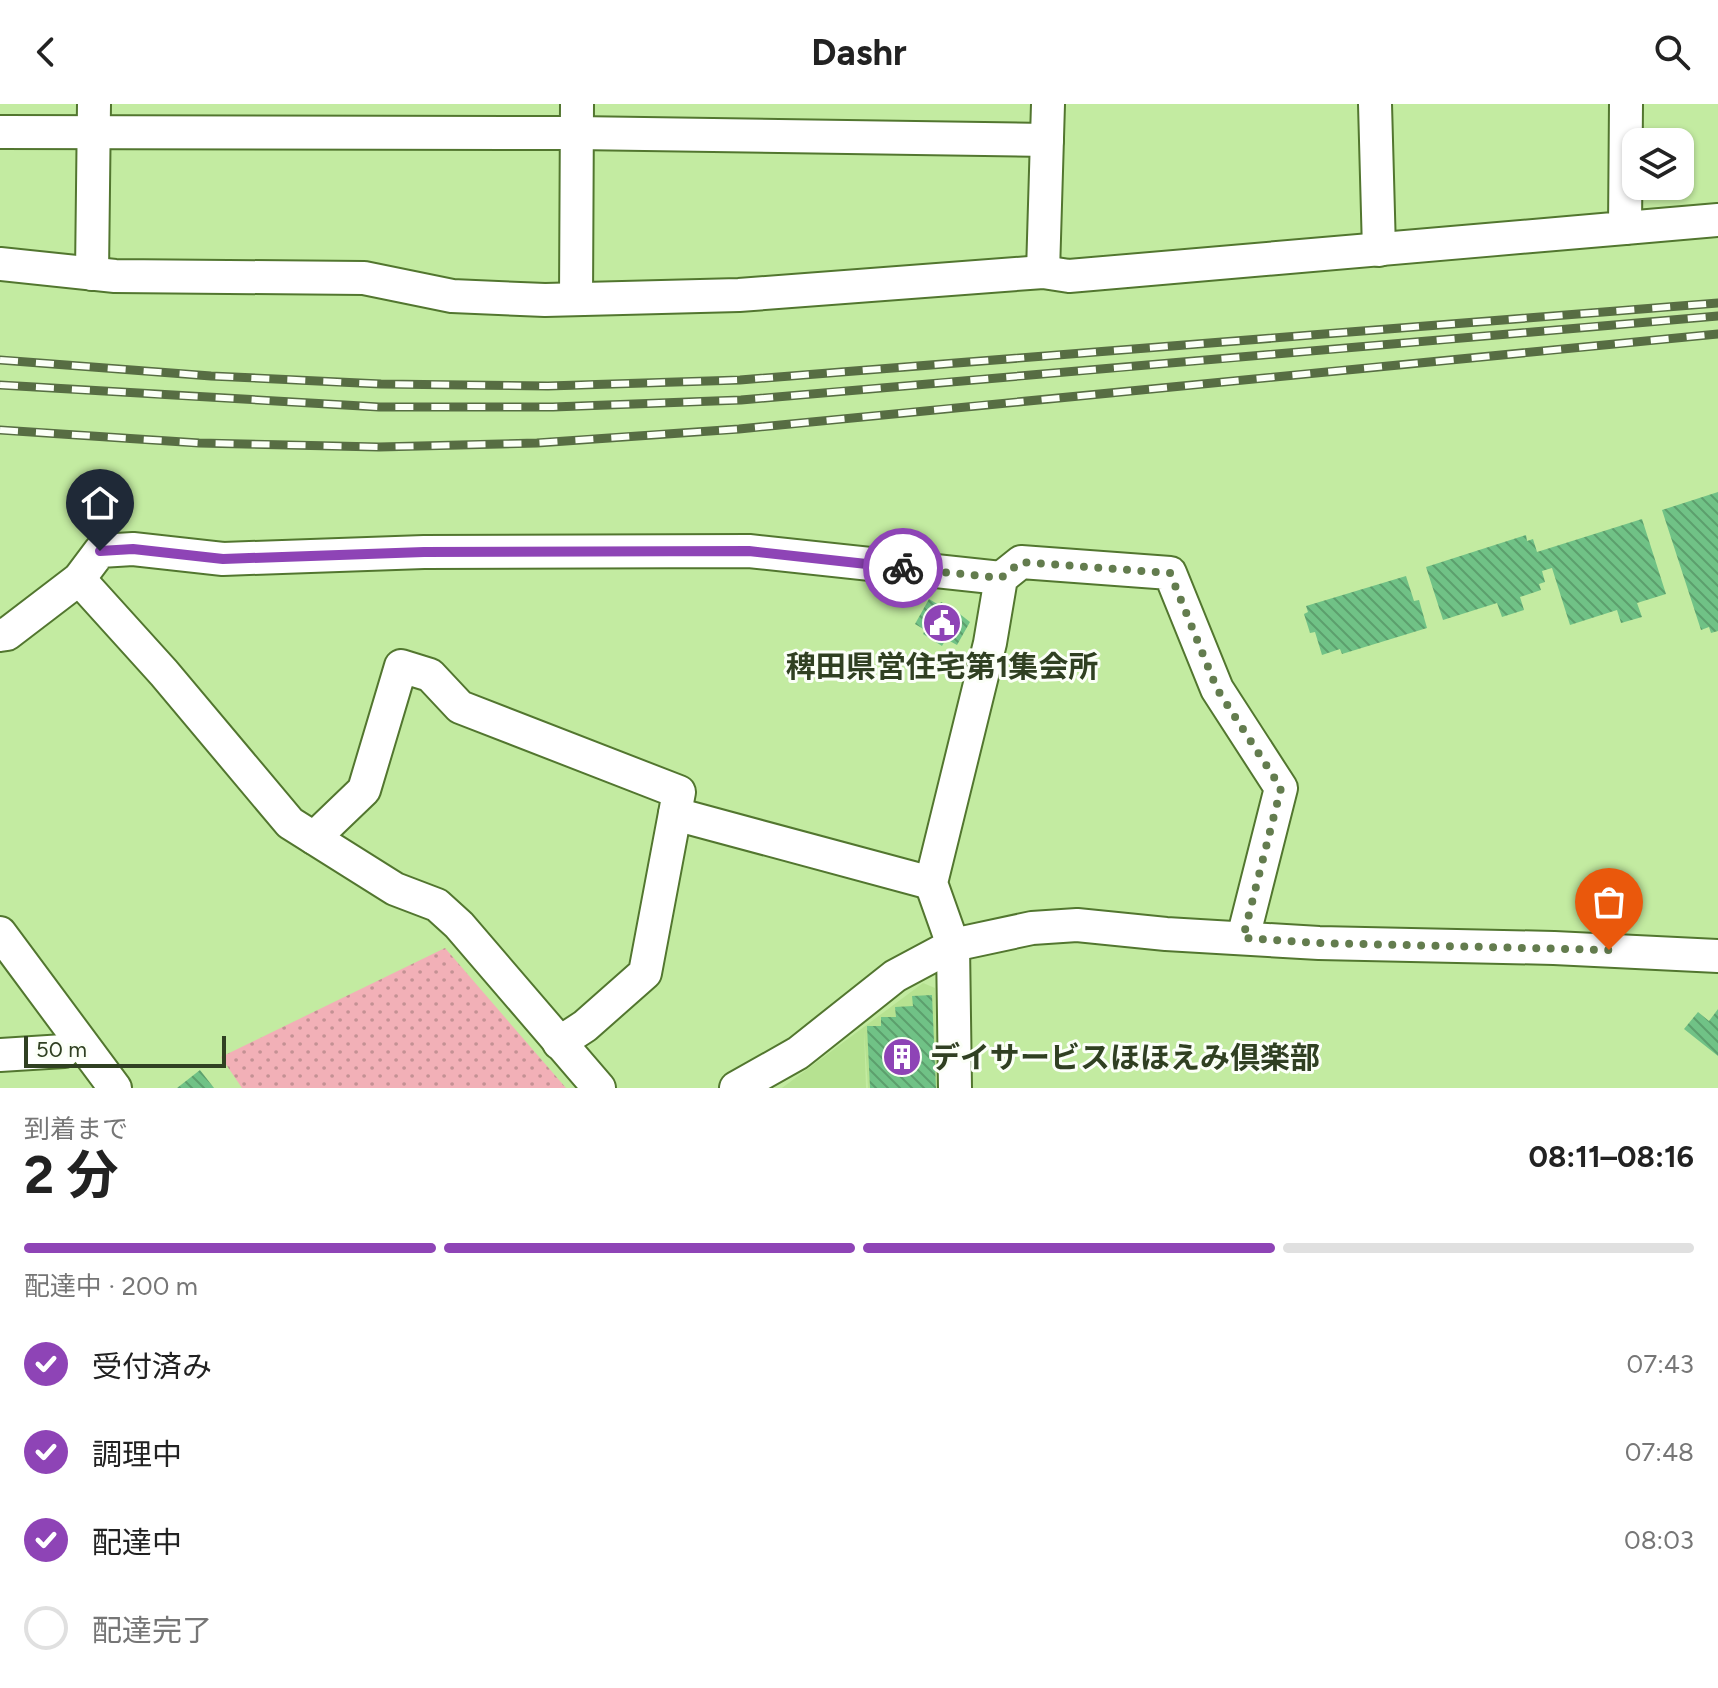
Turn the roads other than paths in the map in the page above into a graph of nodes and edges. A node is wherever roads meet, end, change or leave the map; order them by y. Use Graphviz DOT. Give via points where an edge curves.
graph roads {
  1 [pos="1048,104"];
  2 [pos="1375,104"];
  3 [pos="1626,104"];
  4 [pos="94,117"];
  5 [pos="576,119"];
  6 [pos="0,132"];
  7 [pos="1047,140"];
  8 [pos="1718,220"];
  9 [pos="1625,228"];
  10 [pos="1379,250"];
  11 [pos="0,264"];
  12 [pos="1043,272"];
  13 [pos="92,274"];
  14 [pos="576,299"];
  15 [pos="1001,578"];
  16 [pos="79,579"];
  17 [pos="0,635"];
  18 [pos="675,814"];
  19 [pos="314,838"];
  20 [pos="931,883"];
  21 [pos="0,933"];
  22 [pos="1243,938"];
  23 [pos="953,945"];
  24 [pos="1718,956"];
  25 [pos="559,1043"];
  26 [pos="64,1051"];
  27 [pos="0,1055"];
  28 [pos="115,1088"];
  29 [pos="599,1088"];
  30 [pos="736,1088"];
  31 [pos="955,1088"];
  1 -- 7 [label="street"];
  2 -- 10 [label="street"];
  3 -- 9 [label="street"];
  4 -- 5 [label="street"];
  4 -- 6 [label="street"];
  4 -- 13 [label="street"];
  5 -- 7 [label="street"];
  5 -- 14 [label="street"];
  7 -- 12 [label="street"];
  8 -- 9 [label="street"];
  9 -- 10 [label="street"];
  10 -- 12 [label="street" via="1069,276"];
  11 -- 13 [label="street"];
  12 -- 14 [label="street" via="739,295"];
  13 -- 14 [label="street" via="364,278 463,297"];
  15 -- 16 [label="street" via="749,551 223,559 133,549 100,551"];
  15 -- 20 [label="street"];
  15 -- 22 [label="street" via="1021,562 1170,573 1217,689 1281,788"];
  16 -- 17 [label="street"];
  16 -- 19 [label="street" via="290,823"];
  18 -- 19 [label="street" via="679,792 460,707 430,675 401,666 364,790"];
  18 -- 20 [label="street"];
  18 -- 25 [label="street" via="645,973"];
  19 -- 25 [label="street" via="395,889 437,905"];
  20 -- 23 [label="street"];
  21 -- 28 [label="street"];
  22 -- 23 [label="street" via="1077,925 1032,928"];
  22 -- 24 [label="street"];
  23 -- 30 [label="street" via="895,976 798,1053"];
  23 -- 31 [label="street"];
  25 -- 29 [label="street"];
  26 -- 27 [label="street"];
}
